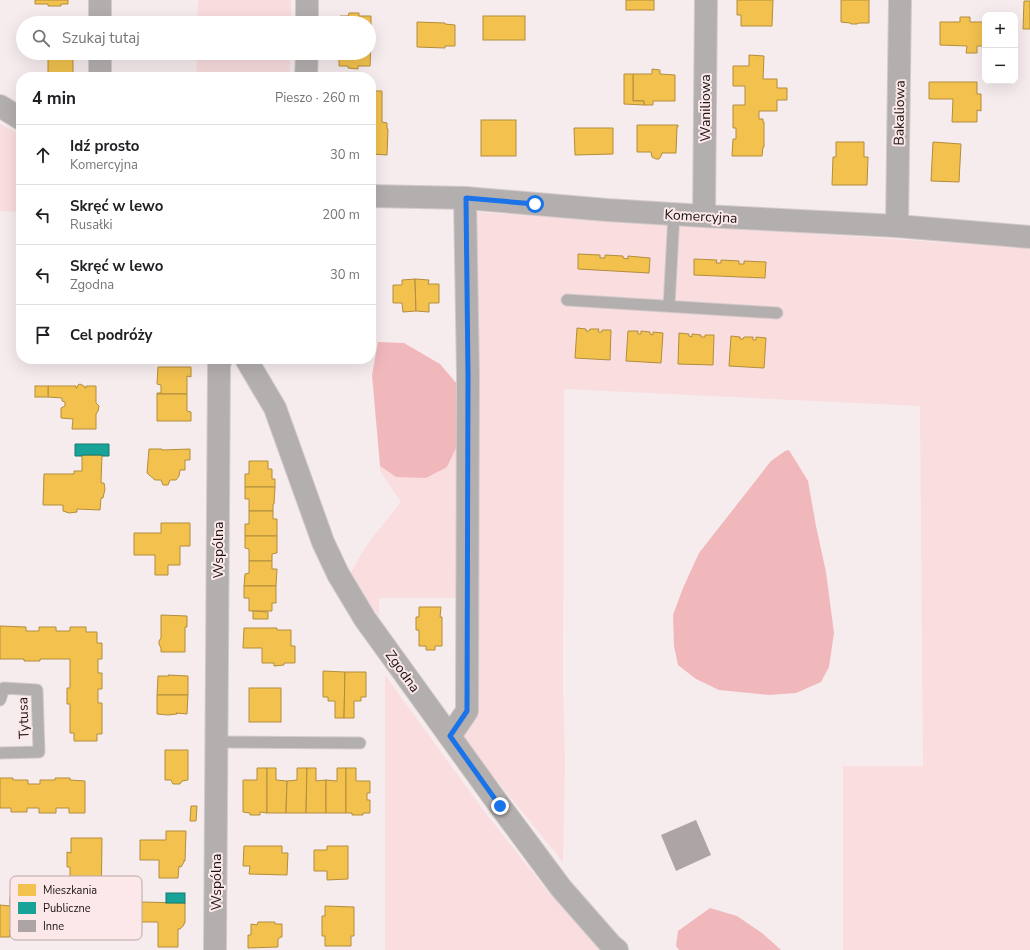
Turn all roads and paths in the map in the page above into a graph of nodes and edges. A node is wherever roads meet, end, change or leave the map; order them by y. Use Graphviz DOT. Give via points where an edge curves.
graph roads {
  1 [pos="100,0"];
  2 [pos="308,0"];
  3 [pos="706,0"];
  4 [pos="900,0"];
  5 [pos="100,16"];
  6 [pos="307,16"];
  7 [pos="100,60"];
  8 [pos="307,60"];
  9 [pos="100,72"];
  10 [pos="306,72"];
  11 [pos="0,106"];
  12 [pos="16,115"];
  13 [pos="376,196"];
  14 [pos="466,198"];
  15 [pos="674,214"];
  16 [pos="704,216"];
  17 [pos="897,226"];
  18 [pos="1030,237"];
  19 [pos="567,300"];
  20 [pos="669,306"];
  21 [pos="777,313"];
  22 [pos="220,364"];
  23 [pos="249,364"];
  24 [pos="0,700"];
  25 [pos="450,736"];
  26 [pos="216,742"];
  27 [pos="360,743"];
  28 [pos="0,753"];
  29 [pos="215,950"];
  30 [pos="617,950"];
  1 -- 5 [label="street"];
  2 -- 6 [label="street"];
  3 -- 16 [label="street, Waniliowa"];
  4 -- 17 [label="street, Bakaliowa"];
  7 -- 9 [label="street"];
  8 -- 10 [label="street"];
  11 -- 12 [label="street"];
  13 -- 14 [label="street, Komercyjna"];
  14 -- 15 [label="street, Komercyjna"];
  14 -- 25 [label="street" via="467,711"];
  15 -- 16 [label="street, Komercyjna"];
  15 -- 20 [label="lane"];
  16 -- 17 [label="street, Komercyjna"];
  17 -- 18 [label="street, Komercyjna"];
  19 -- 20 [label="lane"];
  20 -- 21 [label="lane"];
  22 -- 26 [label="street, Wspólna"];
  23 -- 25 [label="street, Zgodna" via="275,408 323,542 338,574 365,619"];
  24 -- 28 [label="lane, Tytusa" via="4,688 37,690 39,752"];
  25 -- 30 [label="street, Zgodna" via="561,888"];
  26 -- 27 [label="lane"];
  26 -- 29 [label="street, Wspólna"];
}
